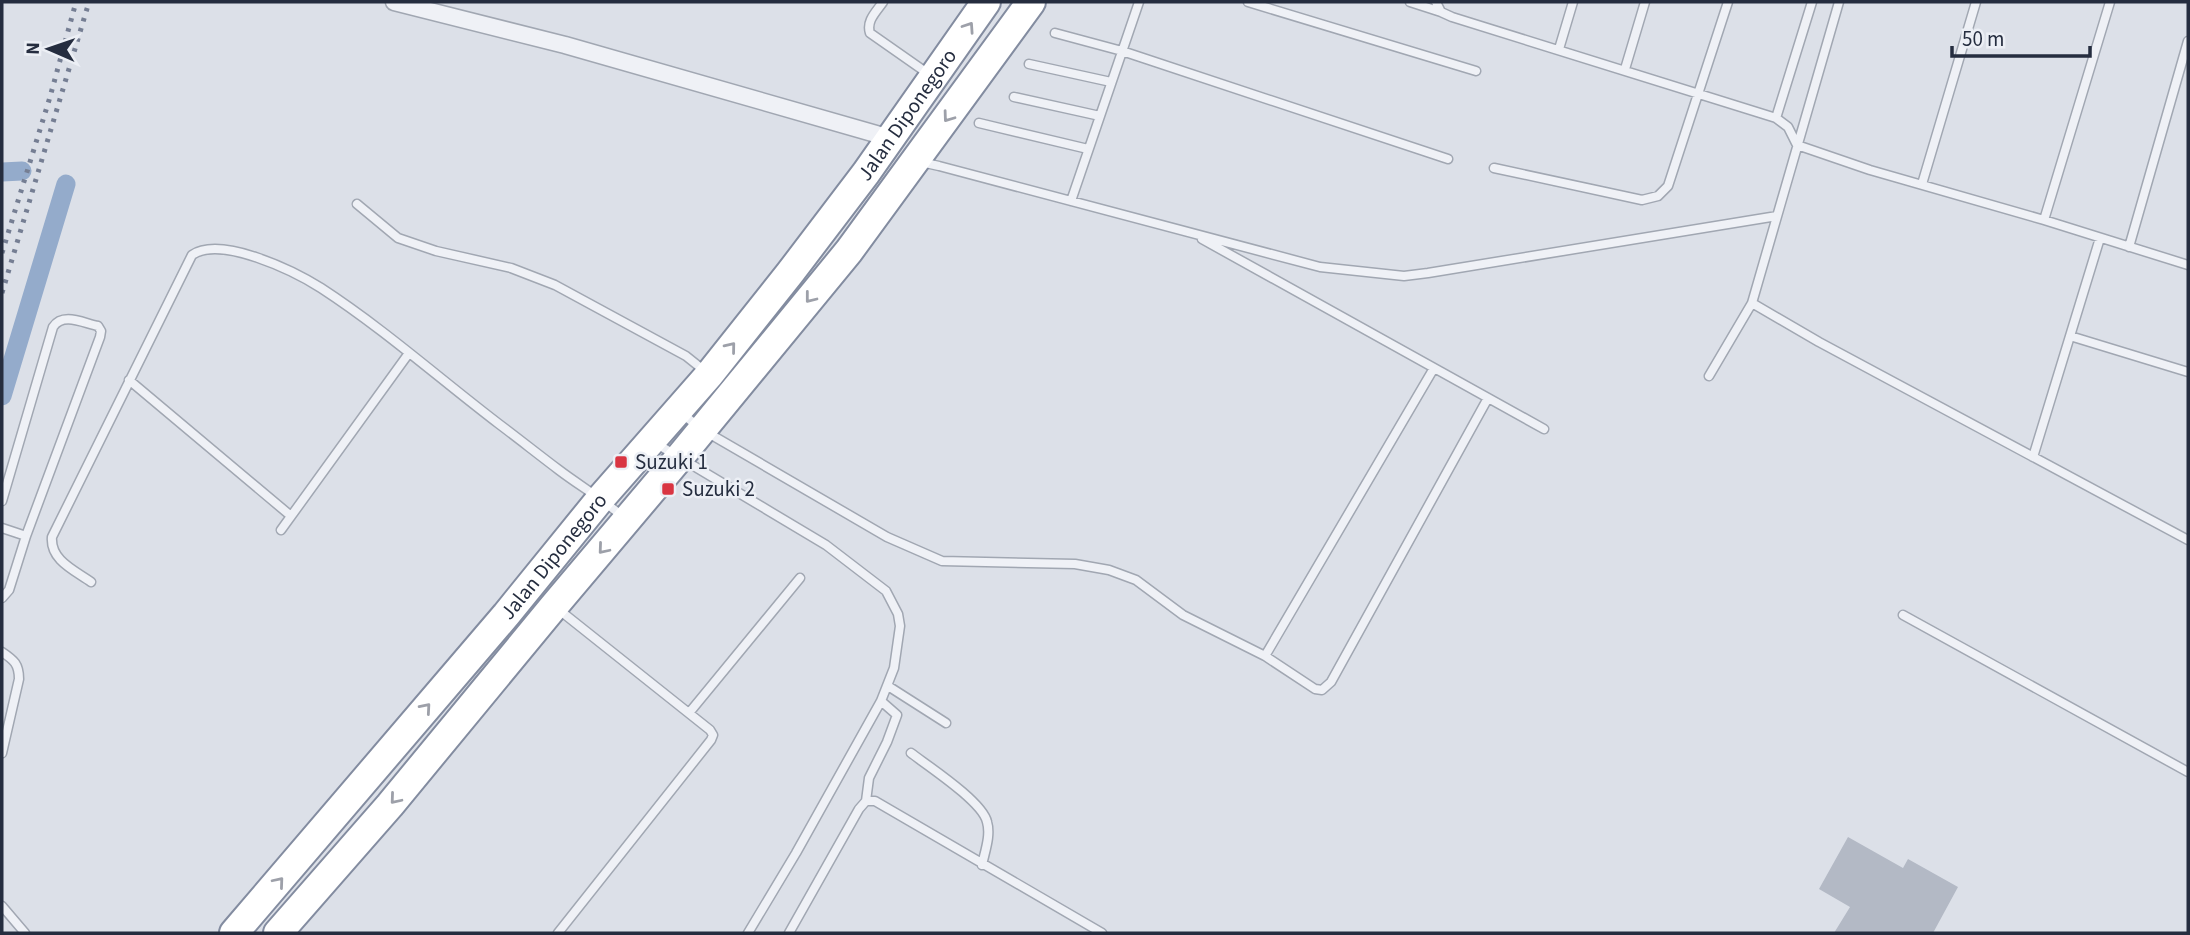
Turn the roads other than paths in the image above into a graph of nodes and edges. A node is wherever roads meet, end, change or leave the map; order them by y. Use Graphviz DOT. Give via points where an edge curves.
graph roads {
  1 [pos="394,2"];
  2 [pos="883,2"];
  3 [pos="986,2"];
  4 [pos="1031,2"];
  5 [pos="1139,2"];
  6 [pos="1248,2"];
  7 [pos="1410,2"];
  8 [pos="1436,2"];
  9 [pos="1573,2"];
  10 [pos="1645,2"];
  11 [pos="1728,2"];
  12 [pos="1812,2"];
  13 [pos="1839,2"];
  14 [pos="1976,2"];
  15 [pos="2110,2"];
  16 [pos="1441,12"];
  17 [pos="1055,33"];
  18 [pos="2188,41"];
  19 [pos="1559,49"];
  20 [pos="1122,51"];
  21 [pos="1029,64"];
  22 [pos="1625,69"];
  23 [pos="1476,71"];
  24 [pos="934,79"];
  25 [pos="1111,82"];
  26 [pos="1700,93"];
  27 [pos="1014,97"];
  28 [pos="1100,116"];
  29 [pos="1776,118"];
  30 [pos="979,123"];
  31 [pos="890,138"];
  32 [pos="1797,145"];
  33 [pos="1088,149"];
  34 [pos="1448,159"];
  35 [pos="916,161"];
  36 [pos="1494,168"];
  37 [pos="1922,184"];
  38 [pos="1071,201"];
  39 [pos="356,204"];
  40 [pos="1777,216"];
  41 [pos="2044,220"];
  42 [pos="1190,233"];
  43 [pos="2100,238"];
  44 [pos="2129,247"];
  45 [pos="2188,265"];
  46 [pos="1752,303"];
  47 [pos="2070,336"];
  48 [pos="409,353"];
  49 [pos="1434,368"];
  50 [pos="2188,372"];
  51 [pos="709,375"];
  52 [pos="1709,376"];
  53 [pos="129,380"];
  54 [pos="1488,398"];
  55 [pos="677,411"];
  56 [pos="703,429"];
  57 [pos="1544,429"];
  58 [pos="652,440"];
  59 [pos="2033,457"];
  60 [pos="680,458"];
  61 [pos="601,498"];
  62 [pos="2,501"];
  63 [pos="291,516"];
  64 [pos="627,520"];
  65 [pos="2,528"];
  66 [pos="281,530"];
  67 [pos="26,536"];
  68 [pos="2188,540"];
  69 [pos="800,578"];
  70 [pos="91,582"];
  71 [pos="2,598"];
  72 [pos="554,606"];
  73 [pos="1903,615"];
  74 [pos="2,652"];
  75 [pos="1265,656"];
  76 [pos="888,686"];
  77 [pos="881,701"];
  78 [pos="689,713"];
  79 [pos="946,723"];
  80 [pos="2,753"];
  81 [pos="911,753"];
  82 [pos="2188,772"];
  83 [pos="866,801"];
  84 [pos="982,865"];
  85 [pos="2,906"];
  86 [pos="26,933"];
  87 [pos="234,933"];
  88 [pos="278,933"];
  89 [pos="558,933"];
  90 [pos="748,933"];
  91 [pos="789,933"];
  92 [pos="1102,933"];
  1 -- 31 [label="street" via="565,45"];
  2 -- 24 [label="lane" via="870,20 870,33"];
  24 -- 3 [label="highway, Jalan Diponegoro, one-way"];
  4 -- 35 [label="highway, Jalan Diponegoro, one-way"];
  5 -- 20 [label="lane"];
  6 -- 23 [label="lane"];
  7 -- 16 [label="lane"];
  8 -- 16 [label="lane"];
  9 -- 19 [label="lane"];
  10 -- 22 [label="lane"];
  11 -- 26 [label="lane"];
  12 -- 29 [label="lane"];
  13 -- 32 [label="lane"];
  14 -- 37 [label="lane"];
  15 -- 41 [label="lane"];
  16 -- 19 [label="lane"];
  17 -- 20 [label="lane"];
  18 -- 44 [label="lane"];
  19 -- 22 [label="lane"];
  20 -- 25 [label="lane"];
  20 -- 34 [label="lane"];
  21 -- 25 [label="lane"];
  22 -- 26 [label="lane"];
  24 -- 31 [label="highway, Jalan Diponegoro"];
  25 -- 28 [label="lane"];
  26 -- 29 [label="lane"];
  26 -- 36 [label="lane" via="1668,186 1658,196 1642,200"];
  27 -- 28 [label="lane"];
  28 -- 33 [label="lane"];
  29 -- 32 [label="lane" via="1788,127"];
  30 -- 33 [label="lane"];
  51 -- 31 [label="highway, Jalan Diponegoro, one-way"];
  32 -- 37 [label="lane"];
  32 -- 40 [label="lane"];
  33 -- 38 [label="lane"];
  35 -- 38 [label="lane"];
  35 -- 56 [label="highway, Jalan Diponegoro, one-way" via="849,251"];
  37 -- 41 [label="lane"];
  38 -- 42 [label="lane"];
  39 -- 51 [label="lane" via="398,238 511,268 555,285 687,356"];
  40 -- 42 [label="lane" via="1404,276 1320,267"];
  40 -- 46 [label="lane"];
  41 -- 43 [label="lane"];
  42 -- 49 [label="lane"];
  43 -- 44 [label="lane"];
  43 -- 47 [label="lane"];
  44 -- 45 [label="lane"];
  46 -- 52 [label="lane"];
  46 -- 59 [label="lane"];
  47 -- 50 [label="lane"];
  47 -- 59 [label="lane"];
  48 -- 53 [label="lane" via="292,272 225,249 209,249 192,255"];
  48 -- 61 [label="lane"];
  48 -- 63 [label="lane"];
  49 -- 54 [label="lane"];
  49 -- 75 [label="lane"];
  51 -- 55 [label="highway, Jalan Diponegoro"];
  53 -- 63 [label="lane"];
  53 -- 70 [label="lane" via="52,537 57,558"];
  54 -- 57 [label="lane"];
  54 -- 75 [label="lane" via="1331,682 1322,690 1315,689"];
  55 -- 56 [label="lane"];
  55 -- 58 [label="highway, Jalan Diponegoro"];
  56 -- 60 [label="highway, Jalan Diponegoro"];
  56 -- 75 [label="lane" via="887,537 942,561 1075,564 1109,570 1136,580 1183,615"];
  58 -- 60 [label="lane"];
  58 -- 61 [label="highway, Jalan Diponegoro"];
  59 -- 68 [label="lane"];
  60 -- 64 [label="highway, Jalan Diponegoro"];
  60 -- 76 [label="lane" via="826,545 886,591 900,626"];
  61 -- 64 [label="lane"];
  87 -- 61 [label="highway, Jalan Diponegoro, one-way"];
  62 -- 67 [label="lane" via="53,327 63,318 98,326 100,337"];
  63 -- 66 [label="lane"];
  64 -- 72 [label="highway, Jalan Diponegoro, one-way"];
  65 -- 67 [label="lane"];
  67 -- 71 [label="lane" via="9,590"];
  69 -- 78 [label="lane"];
  72 -- 78 [label="lane"];
  72 -- 88 [label="highway, Jalan Diponegoro, one-way"];
  73 -- 82 [label="lane"];
  74 -- 80 [label="lane" via="19,667"];
  76 -- 77 [label="lane"];
  76 -- 79 [label="lane"];
  77 -- 83 [label="lane" via="897,715 869,778"];
  77 -- 90 [label="lane"];
  78 -- 89 [label="lane" via="712,733 711,740"];
  81 -- 84 [label="lane" via="975,803 987,818"];
  83 -- 84 [label="lane" via="875,801"];
  83 -- 91 [label="lane"];
  84 -- 92 [label="lane"];
  85 -- 86 [label="lane"];
}
